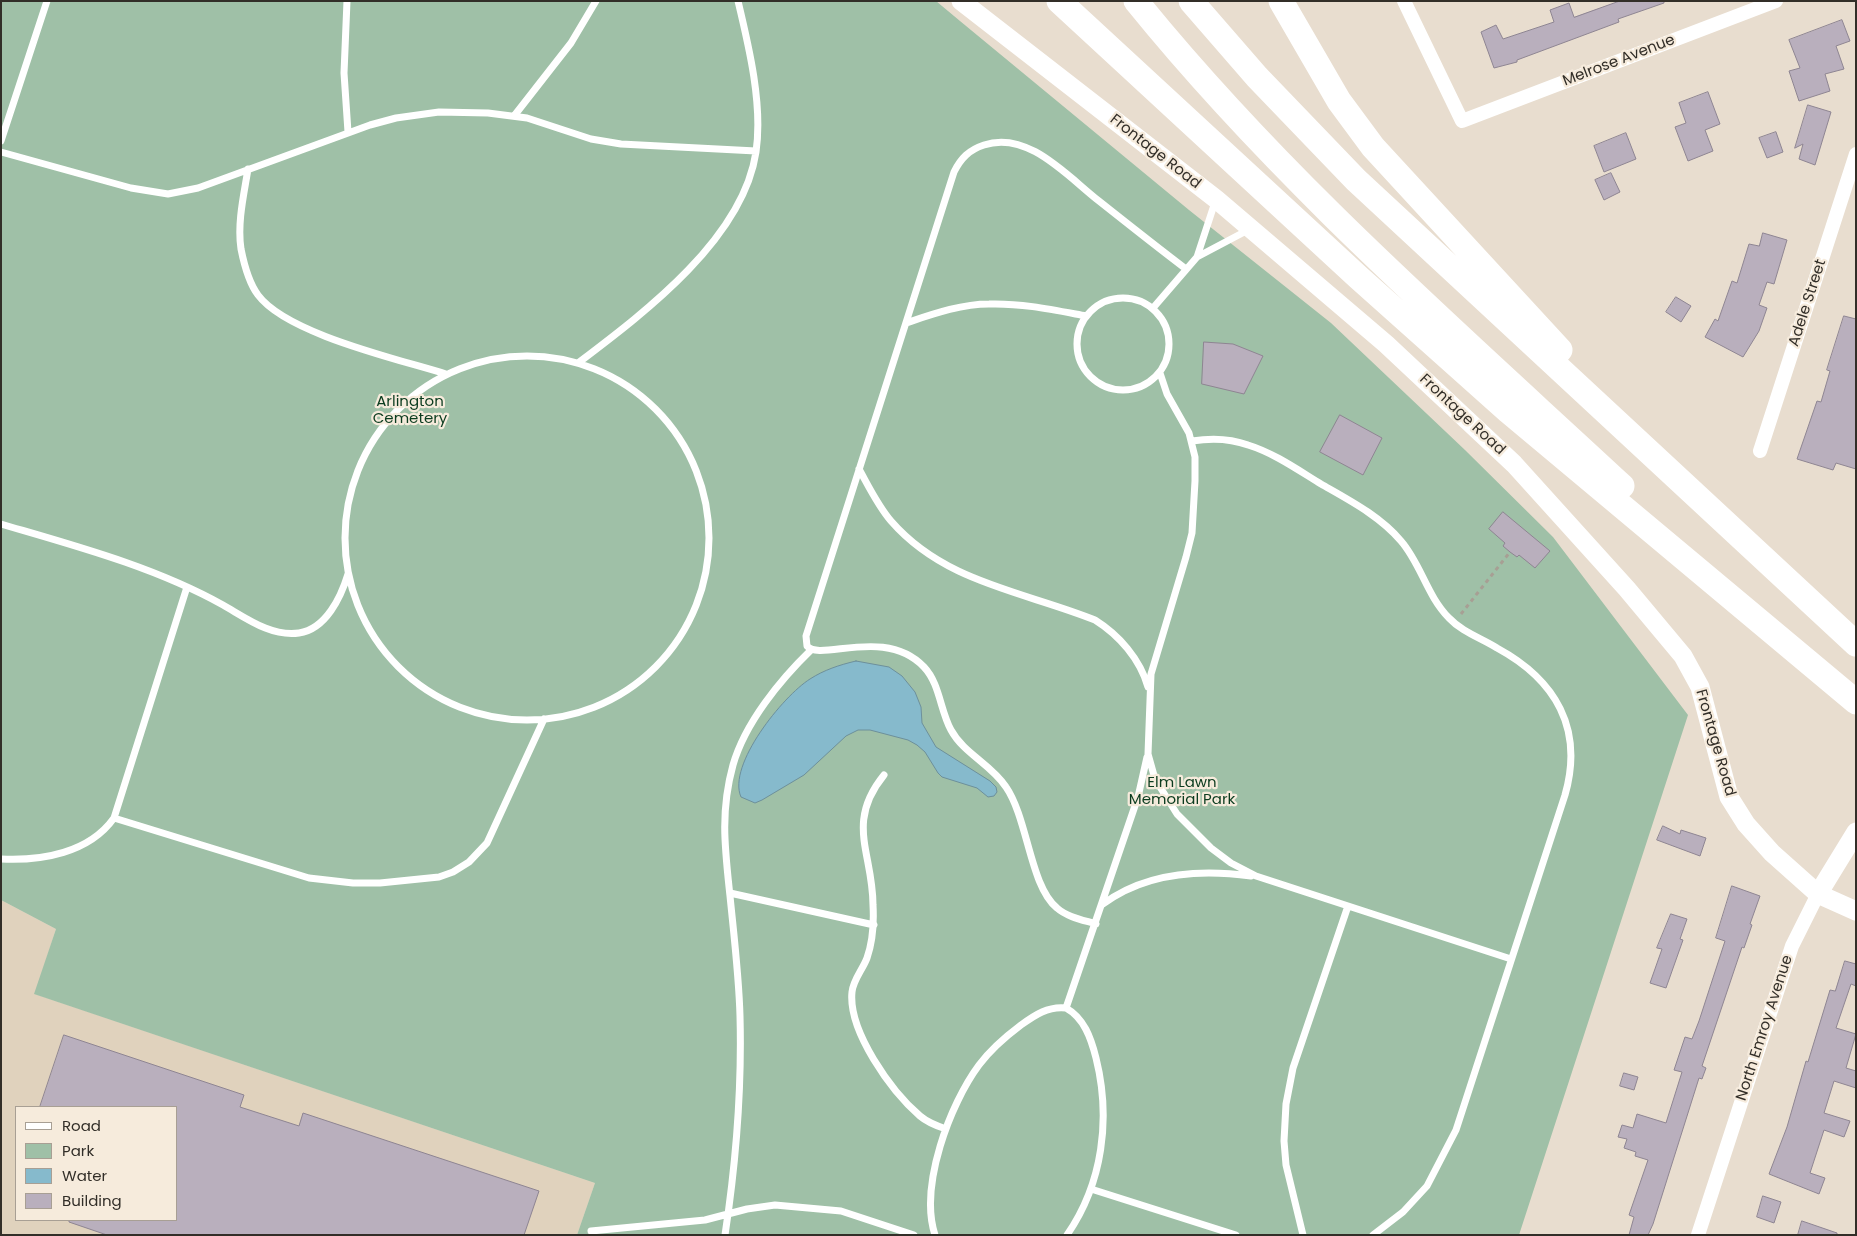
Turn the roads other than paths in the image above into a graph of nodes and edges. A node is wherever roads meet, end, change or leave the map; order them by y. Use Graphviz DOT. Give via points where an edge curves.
graph roads {
  1 [pos="47,1"];
  2 [pos="347,1"];
  3 [pos="596,1"];
  4 [pos="738,1"];
  5 [pos="961,1"];
  6 [pos="1059,1"];
  7 [pos="1136,1"];
  8 [pos="1191,1"];
  9 [pos="1281,1"];
  10 [pos="1404,1"];
  11 [pos="1776,1"];
  12 [pos="514,116"];
  13 [pos="348,132"];
  14 [pos="1,141"];
  15 [pos="756,151"];
  16 [pos="1,152"];
  17 [pos="1856,154"];
  18 [pos="248,169"];
  19 [pos="1216,199"];
  20 [pos="1251,229"];
  21 [pos="1197,257"];
  22 [pos="1186,270"];
  23 [pos="1153,308"];
  24 [pos="1086,316"];
  25 [pos="906,323"];
  26 [pos="578,363"];
  27 [pos="1160,373"];
  28 [pos="446,374"];
  29 [pos="1192,441"];
  30 [pos="1760,451"];
  31 [pos="1658,460"];
  32 [pos="860,469"];
  33 [pos="1,524"];
  34 [pos="348,574"];
  35 [pos="187,587"];
  36 [pos="1856,644"];
  37 [pos="810,650"];
  38 [pos="1148,690"];
  39 [pos="1856,702"];
  40 [pos="544,719"];
  41 [pos="1148,754"];
  42 [pos="884,775"];
  43 [pos="114,818"];
  44 [pos="1856,832"];
  45 [pos="1,859"];
  46 [pos="1256,876"];
  47 [pos="730,893"];
  48 [pos="1818,894"];
  49 [pos="1102,904"];
  50 [pos="1348,906"];
  51 [pos="1856,912"];
  52 [pos="1096,924"];
  53 [pos="874,925"];
  54 [pos="1511,959"];
  55 [pos="1066,1008"];
  56 [pos="946,1129"];
  57 [pos="1091,1189"];
  58 [pos="728,1214"];
  59 [pos="592,1231"];
  60 [pos="725,1235"];
  61 [pos="914,1235"];
  62 [pos="936,1235"];
  63 [pos="1067,1235"];
  64 [pos="1236,1235"];
  65 [pos="1303,1235"];
  66 [pos="1373,1235"];
  67 [pos="1698,1235"];
  1 -- 14 [label="lane"];
  2 -- 13 [label="lane" via="344,73"];
  3 -- 12 [label="lane" via="571,43"];
  4 -- 15 [label="lane" via="752,70"];
  5 -- 19 [label="street, Frontage Road"];
  6 -- 39 [label="highway" via="1508,411"];
  7 -- 39 [label="highway" via="1252,134 1335,218"];
  8 -- 31 [label="highway" via="1257,77 1356,180"];
  9 -- 31 [label="highway" via="1339,101 1373,147"];
  10 -- 11 [label="street, Melrose Avenue" via="1462,121"];
  12 -- 13 [label="lane" via="420,113"];
  12 -- 15 [label="lane" via="592,139 621,144"];
  13 -- 18 [label="lane"];
  15 -- 26 [label="lane" via="750,178 739,203 714,239 655,302"];
  16 -- 18 [label="lane" via="131,188 168,194 198,188"];
  17 -- 30 [label="street, Adele Street"];
  18 -- 28 [label="lane" via="241,248 251,283 270,308 298,326"];
  19 -- 20 [label="street, Frontage Road"];
  19 -- 21 [label="lane"];
  20 -- 21 [label="lane"];
  20 -- 48 [label="street, Frontage Road" via="1386,344 1514,464 1664,631 1700,687 1729,798 1765,846"];
  21 -- 22 [label="lane"];
  22 -- 23 [label="lane"];
  22 -- 25 [label="lane" via="1040,155 1016,144 990,143 967,152 954,172"];
  23 -- 24 [label="lane" via="1134,299 1116,298 1099,304"];
  23 -- 27 [label="lane" via="1164,322 1170,344 1169,355"];
  24 -- 25 [label="lane" via="1031,306 988,304 943,311"];
  24 -- 27 [label="lane" via="1078,334 1078,353 1092,378 1108,388 1128,390 1146,384"];
  25 -- 32 [label="lane"];
  26 -- 28 [label="lane" via="534,356 499,358"];
  26 -- 40 [label="lane" via="610,376 642,397 667,422 688,453 704,492 710,538 704,582 690,621 669,652 645,677 617,696 583,711"];
  27 -- 29 [label="lane" via="1167,394"];
  28 -- 34 [label="lane" via="405,403 381,429 362,460 349,498 344,536"];
  29 -- 38 [label="lane" via="1195,481 1192,533"];
  29 -- 54 [label="lane" via="1213,438 1248,444 1287,463 1369,512 1402,541 1429,592 1454,624 1514,658 1542,681 1562,712 1571,744 1567,788"];
  31 -- 36 [label="highway"];
  32 -- 37 [label="lane" via="806,636"];
  32 -- 38 [label="lane" via="890,520 923,552 970,578 1074,612 1102,625 1134,658 1143,672"];
  33 -- 35 [label="lane" via="139,568"];
  34 -- 35 [label="lane" via="340,597 324,618 310,630 292,633 261,626"];
  34 -- 40 [label="lane" via="360,612 378,643 402,670 432,693 467,710 506,719"];
  35 -- 43 [label="lane"];
  37 -- 47 [label="lane" via="770,695 733,764 724,817"];
  37 -- 52 [label="lane" via="824,652 877,645 904,652 922,665 935,683 946,719 956,738 998,777 1013,798 1040,881 1052,904 1070,916"];
  38 -- 41 [label="lane"];
  40 -- 43 [label="lane" via="486,843 469,862 439,877 380,883 309,878"];
  41 -- 46 [label="lane" via="1156,779 1177,814 1210,848"];
  41 -- 49 [label="lane" via="1138,797"];
  42 -- 53 [label="lane" via="866,805 863,819"];
  43 -- 45 [label="lane" via="99,835 71,850 37,858"];
  44 -- 48 [label="street, North Emroy Avenue"];
  46 -- 49 [label="lane" via="1203,872 1154,879 1116,894"];
  46 -- 50 [label="lane"];
  47 -- 53 [label="lane"];
  47 -- 58 [label="lane" via="740,1015 740,1056 737,1137"];
  48 -- 51 [label="street, Frontage Road"];
  48 -- 67 [label="street, North Emroy Avenue" via="1792,946"];
  49 -- 52 [label="lane"];
  50 -- 54 [label="lane"];
  50 -- 65 [label="lane" via="1293,1068 1286,1104 1286,1165"];
  52 -- 55 [label="lane"];
  53 -- 56 [label="lane" via="867,958 852,990 857,1023 870,1053 909,1105 920,1116"];
  54 -- 66 [label="lane" via="1463,1109 1438,1168 1427,1186 1403,1212"];
  55 -- 56 [label="lane" via="1056,1007 1034,1015 996,1045 979,1065"];
  55 -- 57 [label="lane" via="1083,1022 1102,1085 1102,1138"];
  56 -- 62 [label="lane" via="931,1196"];
  57 -- 63 [label="lane"];
  57 -- 64 [label="lane"];
  58 -- 59 [label="lane" via="705,1220"];
  58 -- 60 [label="lane"];
  58 -- 61 [label="lane" via="775,1205 802,1206 841,1211"];
}
